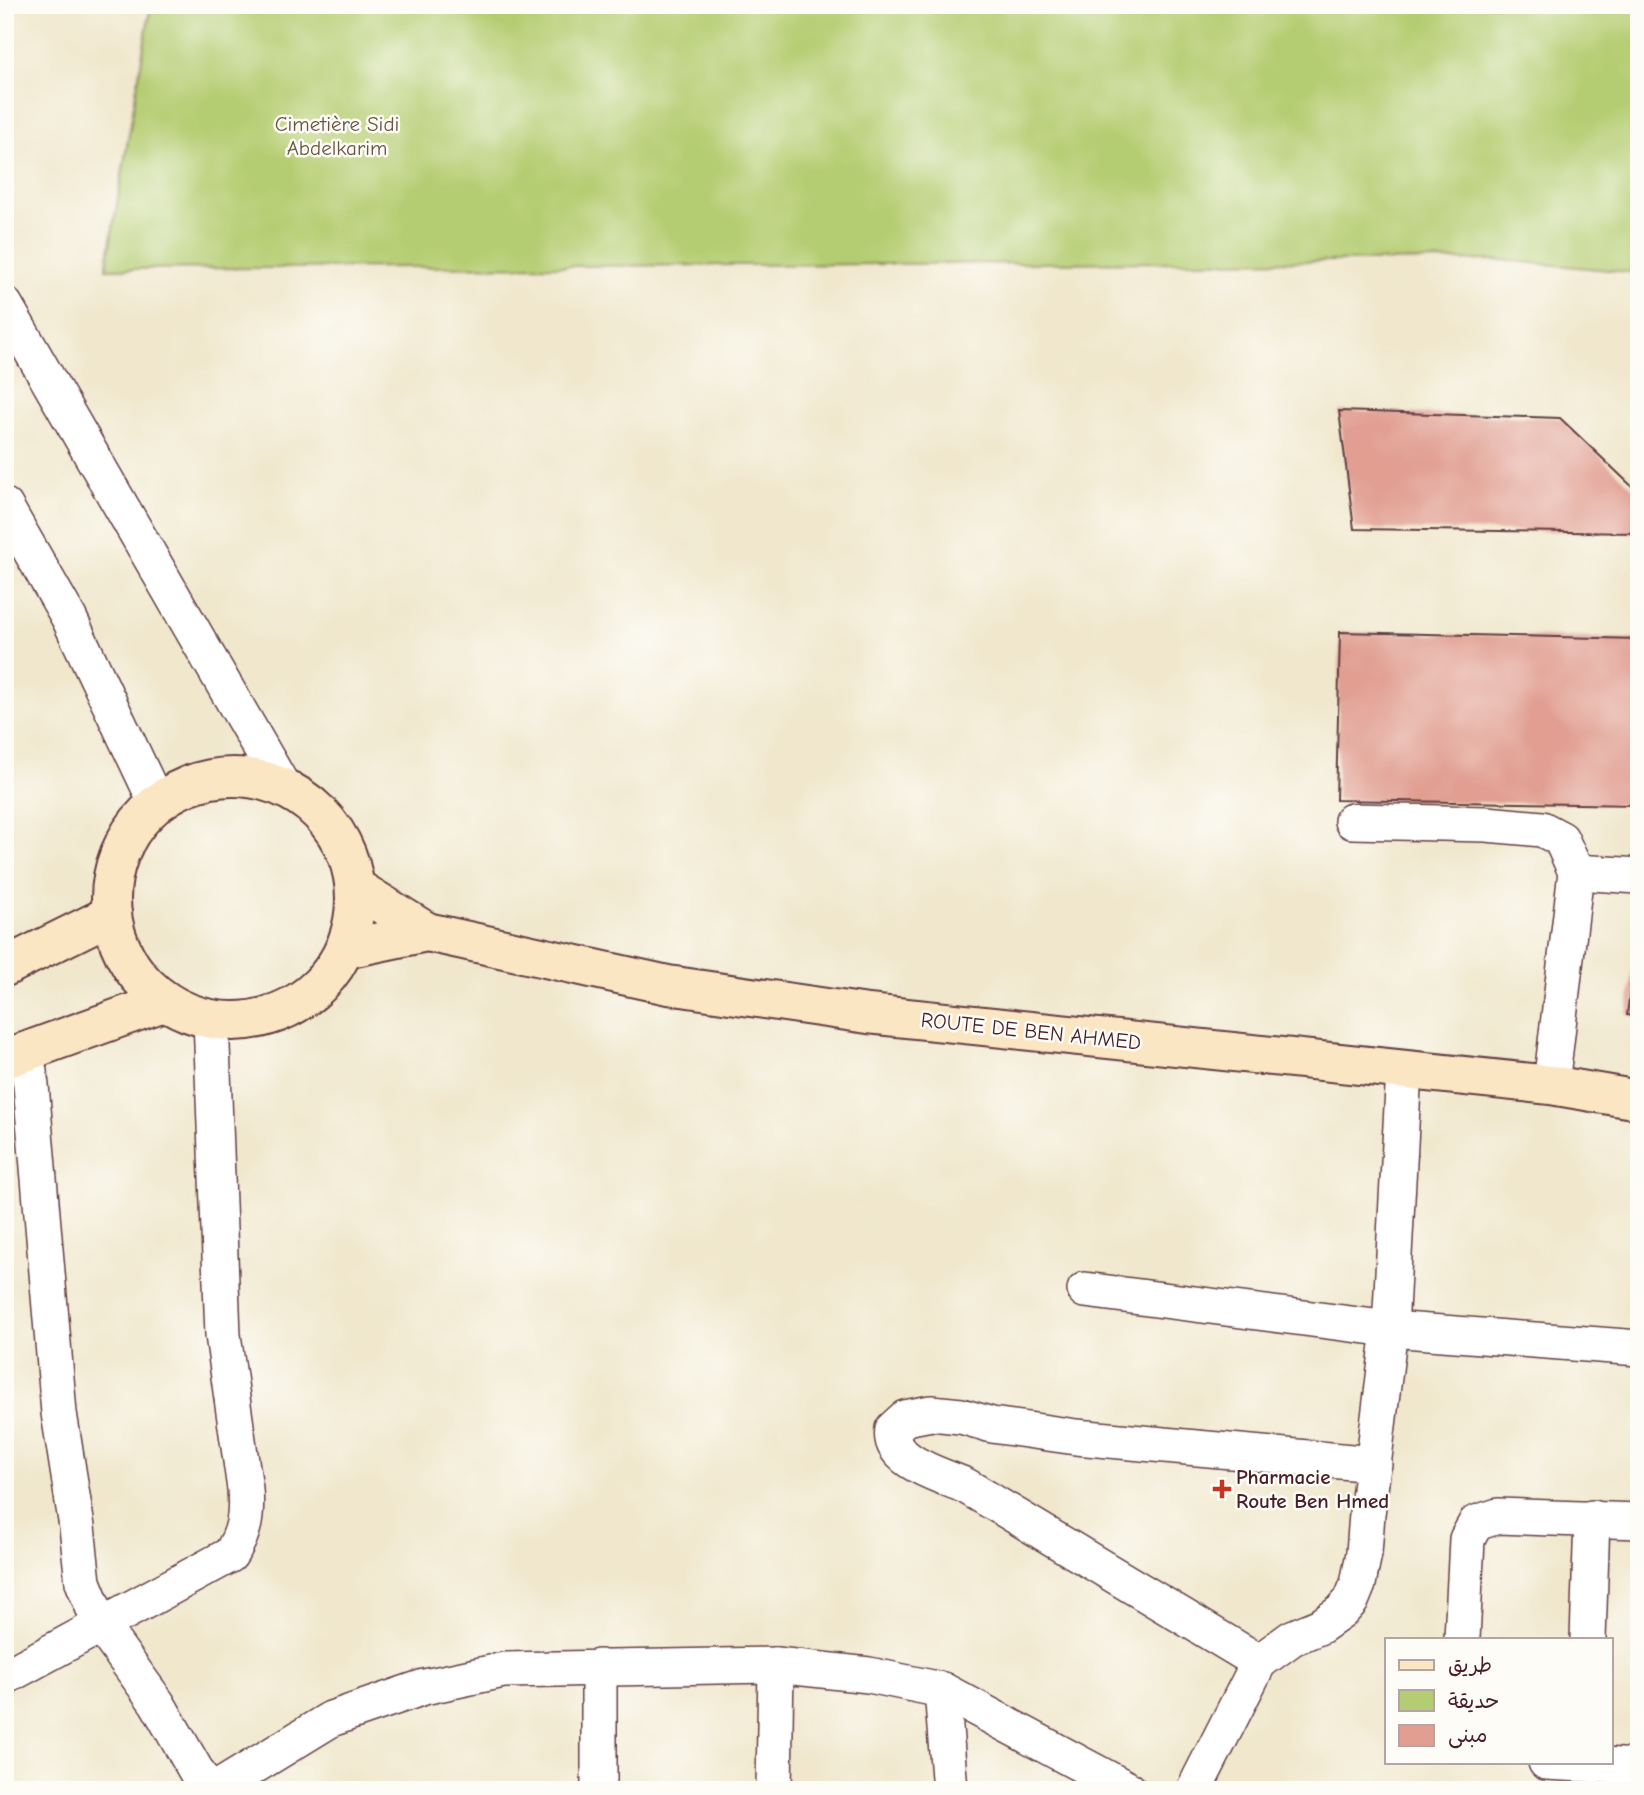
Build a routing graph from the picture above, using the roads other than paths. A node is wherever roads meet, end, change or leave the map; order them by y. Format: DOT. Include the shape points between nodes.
graph roads {
  1 [pos="5,305"];
  2 [pos="5,506"];
  3 [pos="283,787"];
  4 [pos="157,804"];
  5 [pos="1352,821"];
  6 [pos="1576,872"];
  7 [pos="1639,876"];
  8 [pos="356,888"];
  9 [pos="112,914"];
  10 [pos="427,932"];
  11 [pos="346,949"];
  12 [pos="5,967"];
  13 [pos="166,1001"];
  14 [pos="211,1019"];
  15 [pos="15,1056"];
  16 [pos="1404,1070"];
  17 [pos="1551,1086"];
  18 [pos="1639,1100"];
  19 [pos="1085,1290"];
  20 [pos="1390,1329"];
  21 [pos="1639,1348"];
  22 [pos="1374,1464"];
  23 [pos="1591,1518"];
  24 [pos="1639,1521"];
  25 [pos="100,1624"];
  26 [pos="1462,1638"];
  27 [pos="1588,1638"];
  28 [pos="1259,1662"];
  29 [pos="776,1665"];
  30 [pos="598,1667"];
  31 [pos="5,1677"];
  32 [pos="942,1690"];
  33 [pos="1554,1764"];
  34 [pos="1639,1767"];
  35 [pos="1586,1772"];
  36 [pos="208,1790"];
  37 [pos="215,1790"];
  38 [pos="599,1790"];
  39 [pos="774,1790"];
  40 [pos="950,1790"];
  41 [pos="1129,1790"];
  42 [pos="1194,1790"];
  1 -- 3 [label="street"];
  2 -- 4 [label="street" via="69,618"];
  3 -- 4 [label="street" via="240,776 195,783"];
  3 -- 8 [label="street" via="311,804 334,827 349,856"];
  4 -- 9 [label="street" via="135,827 120,853 112,883"];
  5 -- 6 [label="street" via="1542,829 1561,839"];
  6 -- 7 [label="street"];
  6 -- 17 [label="street"];
  8 -- 10 [label="street, ROUTE DE BEN AHMED"];
  8 -- 11 [label="street"];
  9 -- 12 [label="street"];
  9 -- 13 [label="street" via="129,964"];
  10 -- 11 [label="street, ROUTE DE BEN AHMED"];
  10 -- 16 [label="street, ROUTE DE BEN AHMED" via="668,985 868,1014"];
  11 -- 14 [label="street" via="323,983 290,1007 252,1020"];
  13 -- 14 [label="street"];
  13 -- 15 [label="street"];
  14 -- 25 [label="street" via="223,1335 247,1515 230,1555"];
  15 -- 25 [label="street" via="31,1085 59,1413 83,1582"];
  16 -- 17 [label="street, ROUTE DE BEN AHMED"];
  16 -- 20 [label="street"];
  17 -- 18 [label="street, ROUTE DE BEN AHMED"];
  19 -- 20 [label="street"];
  20 -- 21 [label="street"];
  20 -- 22 [label="street"];
  22 -- 28 [label="street" via="1364,1553 1351,1601 1321,1626 1292,1638"];
  22 -- 28 [label="street" via="1076,1437 931,1413 905,1418 893,1429 898,1453 966,1486"];
  23 -- 24 [label="street"];
  23 -- 26 [label="street" via="1498,1516 1476,1523 1467,1539"];
  23 -- 27 [label="street"];
  25 -- 31 [label="street"];
  25 -- 36 [label="street" via="157,1703"];
  28 -- 42 [label="street"];
  29 -- 30 [label="street"];
  29 -- 32 [label="street" via="869,1675"];
  29 -- 39 [label="street"];
  30 -- 37 [label="street" via="504,1670 424,1687 331,1719"];
  30 -- 38 [label="street"];
  32 -- 40 [label="street"];
  32 -- 41 [label="street"];
  33 -- 35 [label="street"];
  34 -- 35 [label="street"];
}
